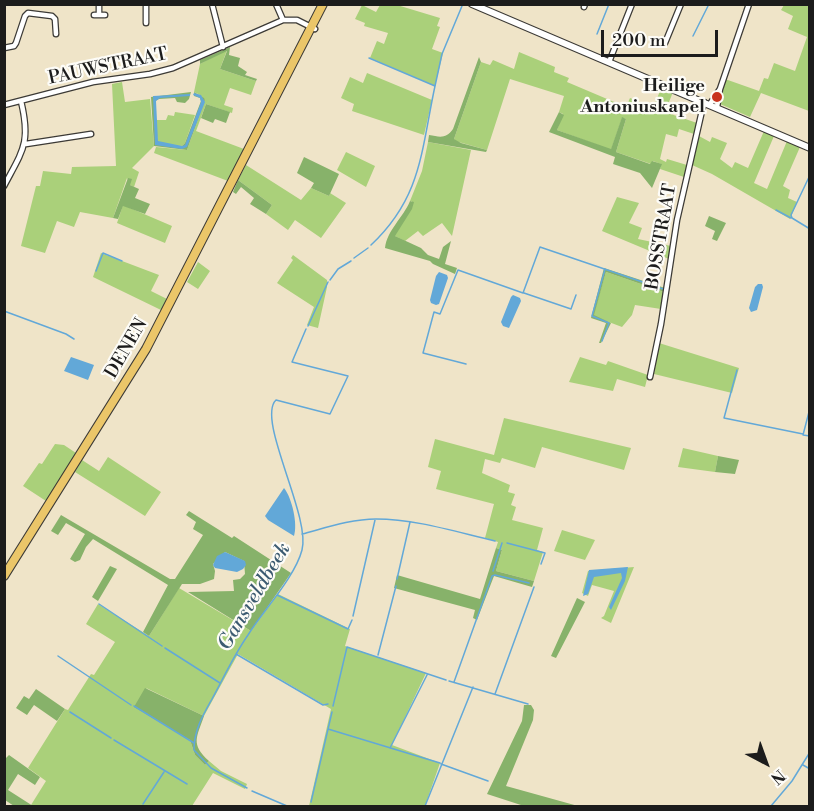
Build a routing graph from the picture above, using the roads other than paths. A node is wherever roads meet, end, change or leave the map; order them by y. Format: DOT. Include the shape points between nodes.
graph roads {
  1 [pos="99,4"];
  2 [pos="146,4"];
  3 [pos="212,4"];
  4 [pos="276,4"];
  5 [pos="325,4"];
  6 [pos="472,4"];
  7 [pos="632,4"];
  8 [pos="681,4"];
  9 [pos="749,4"];
  10 [pos="99,15"];
  11 [pos="283,20"];
  12 [pos="146,23"];
  13 [pos="313,28"];
  14 [pos="56,34"];
  15 [pos="665,43"];
  16 [pos="223,47"];
  17 [pos="4,48"];
  18 [pos="609,62"];
  19 [pos="21,101"];
  20 [pos="710,104"];
  21 [pos="4,105"];
  22 [pos="90,134"];
  23 [pos="26,144"];
  24 [pos="810,148"];
  25 [pos="4,186"];
  26 [pos="650,377"];
  27 [pos="4,576"];
  1 -- 10 [label="street"];
  2 -- 12 [label="street"];
  3 -- 16 [label="street"];
  4 -- 11 [label="street"];
  5 -- 13 [label="main road, DENEN"];
  6 -- 18 [label="street"];
  7 -- 18 [label="street"];
  8 -- 15 [label="street"];
  9 -- 20 [label="street" via="720,89"];
  11 -- 13 [label="street" via="297,20"];
  11 -- 16 [label="street, PAUWSTRAAT"];
  13 -- 27 [label="main road, DENEN" via="142,357"];
  14 -- 17 [label="street" via="52,16 28,13 14,46"];
  16 -- 19 [label="street, PAUWSTRAAT" via="161,71 93,82"];
  18 -- 20 [label="street"];
  19 -- 21 [label="street, PAUWSTRAAT"];
  19 -- 23 [label="street"];
  20 -- 24 [label="street"];
  20 -- 26 [label="street, BOSSTRAAT" via="677,220"];
  22 -- 23 [label="street"];
  23 -- 25 [label="street"];
}
